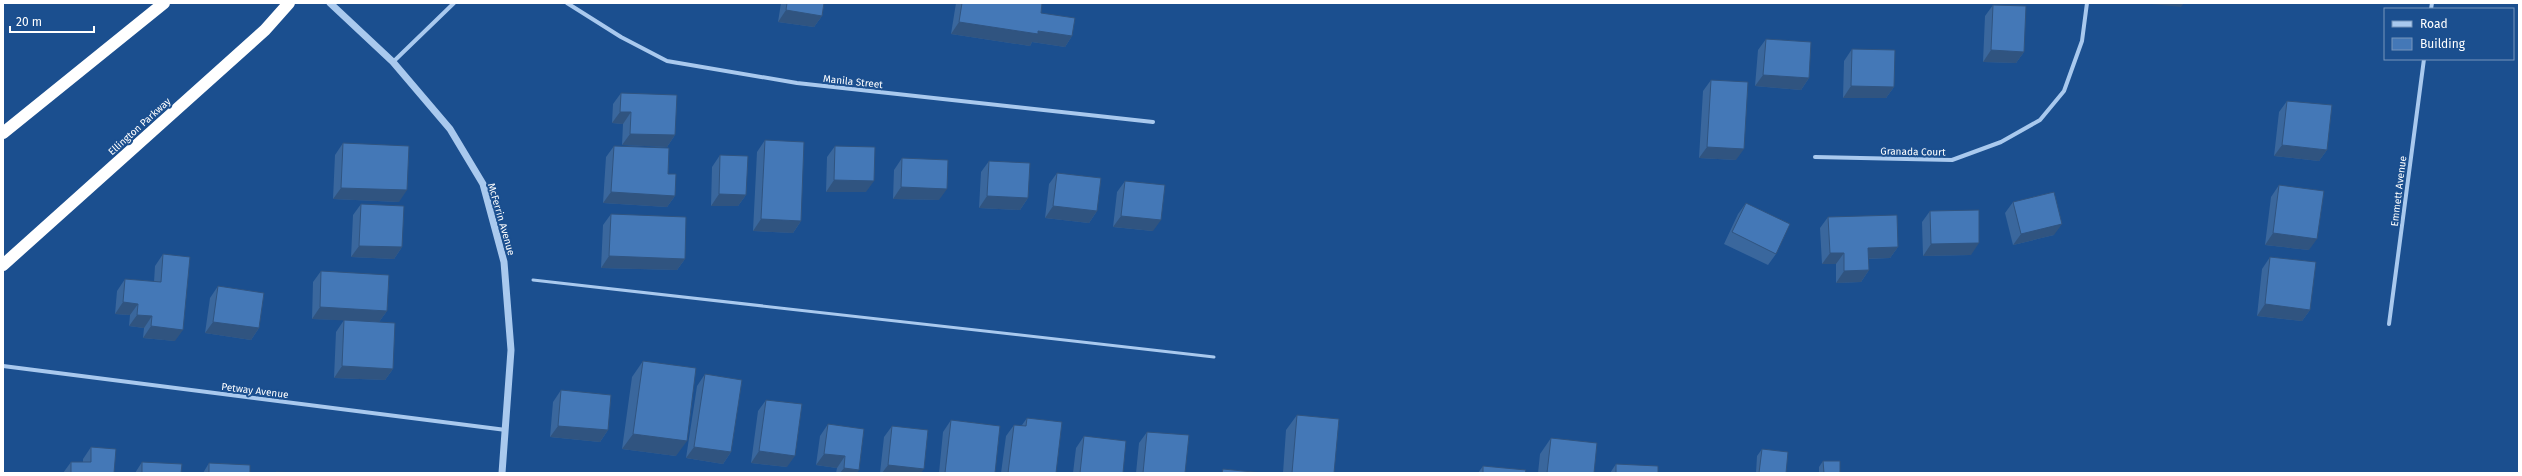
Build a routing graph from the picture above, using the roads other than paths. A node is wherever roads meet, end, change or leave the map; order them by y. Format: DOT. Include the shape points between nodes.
graph roads {
  1 [pos="164,3"];
  2 [pos="289,3"];
  3 [pos="330,3"];
  4 [pos="454,3"];
  5 [pos="568,3"];
  6 [pos="2087,3"];
  7 [pos="2424,60"];
  8 [pos="393,62"];
  9 [pos="1153,122"];
  10 [pos="3,132"];
  11 [pos="1815,157"];
  12 [pos="3,265"];
  13 [pos="533,280"];
  14 [pos="2389,324"];
  15 [pos="1214,357"];
  16 [pos="3,366"];
  17 [pos="506,430"];
  18 [pos="502,473"];
  1 -- 10 [label="highway"];
  2 -- 12 [label="highway, Ellington Parkway" via="265,30"];
  3 -- 8 [label="street, McFerrin Avenue"];
  4 -- 8 [label="street"];
  5 -- 9 [label="street, Manila Street" via="621,37 667,61 797,83"];
  6 -- 11 [label="street, Granada Court" via="2082,41 2064,91 2040,120 2007,139 1952,160"];
  7 -- 14 [label="street, Emmett Avenue"];
  8 -- 17 [label="street, McFerrin Avenue" via="450,129 483,184 504,262 511,350"];
  13 -- 15 [label="lane"];
  16 -- 17 [label="street, Petway Avenue"];
  17 -- 18 [label="street, McFerrin Avenue"];
}
